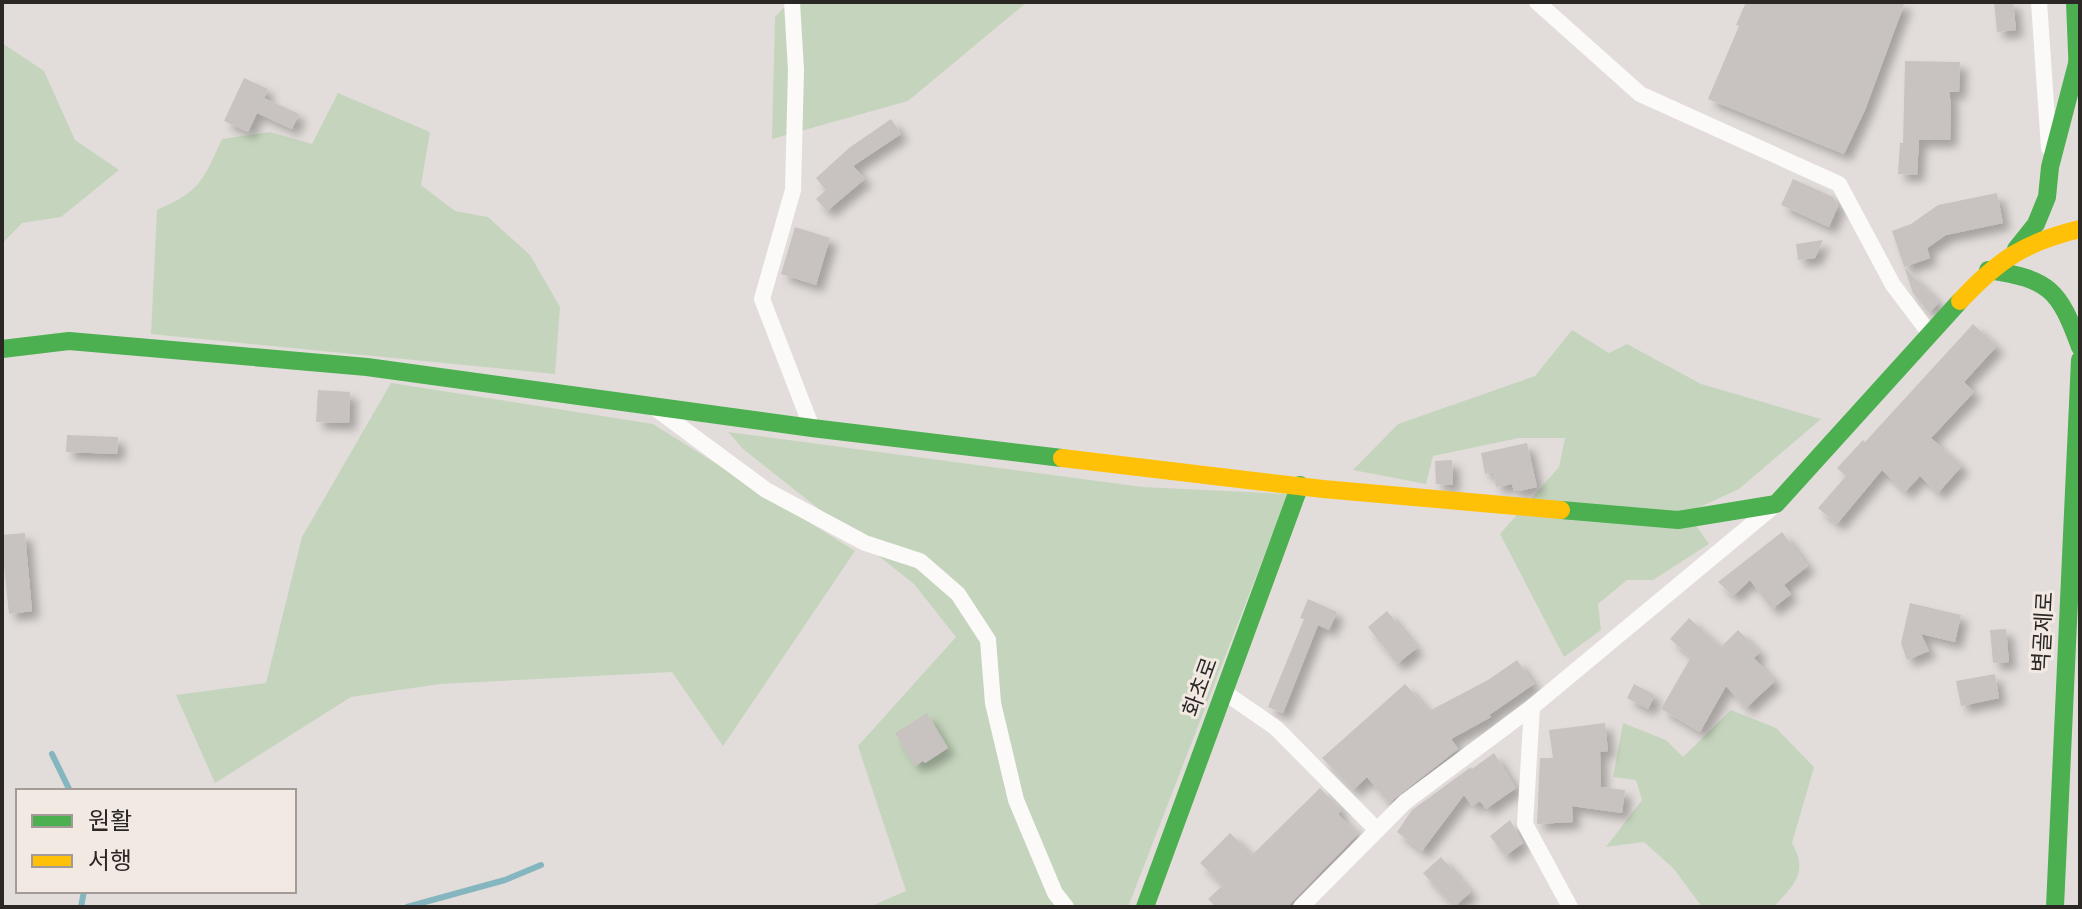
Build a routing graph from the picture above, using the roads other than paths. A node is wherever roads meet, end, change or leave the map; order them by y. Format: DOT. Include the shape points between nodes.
graph roads {
  1 [pos="792,2"];
  2 [pos="1537,2"];
  3 [pos="2039,2"];
  4 [pos="2075,2"];
  5 [pos="2078,25"];
  6 [pos="2078,60"];
  7 [pos="2080,109"];
  8 [pos="2050,167"];
  9 [pos="2080,229"];
  10 [pos="2013,252"];
  11 [pos="1988,270"];
  12 [pos="1930,334"];
  13 [pos="2080,347"];
  14 [pos="2,349"];
  15 [pos="2080,360"];
  16 [pos="650,405"];
  17 [pos="812,428"];
  18 [pos="1300,485"];
  19 [pos="1776,504"];
  20 [pos="1224,692"];
  21 [pos="1532,707"];
  22 [pos="1376,829"];
  23 [pos="1066,907"];
  24 [pos="1145,907"];
  25 [pos="1301,907"];
  26 [pos="1570,907"];
  27 [pos="2055,907"];
  1 -- 17 [label="street" via="793,190 762,299"];
  2 -- 12 [label="street" via="1640,94 1839,184 1893,285"];
  3 -- 8 [label="street"];
  4 -- 5 [label="street"];
  5 -- 6 [label="street"];
  6 -- 7 [label="street"];
  6 -- 8 [label="street"];
  8 -- 10 [label="street" via="2047,197 2036,224"];
  9 -- 10 [label="street" via="2053,234"];
  10 -- 11 [label="street"];
  11 -- 12 [label="street"];
  11 -- 13 [label="street" via="2019,274 2055,291"];
  12 -- 19 [label="street"];
  14 -- 16 [label="street" via="69,341 367,367"];
  15 -- 27 [label="street, 벽골제로"];
  16 -- 17 [label="street"];
  16 -- 23 [label="street" via="766,490 865,543 920,561 958,594 988,640 993,703 1016,800 1055,893"];
  17 -- 18 [label="street"];
  18 -- 19 [label="street" via="1678,520"];
  18 -- 20 [label="street, 화초로"];
  19 -- 21 [label="street"];
  20 -- 22 [label="street" via="1276,728"];
  20 -- 24 [label="street, 화초로"];
  21 -- 22 [label="street"];
  21 -- 26 [label="street" via="1525,824"];
  22 -- 25 [label="street"];
}
